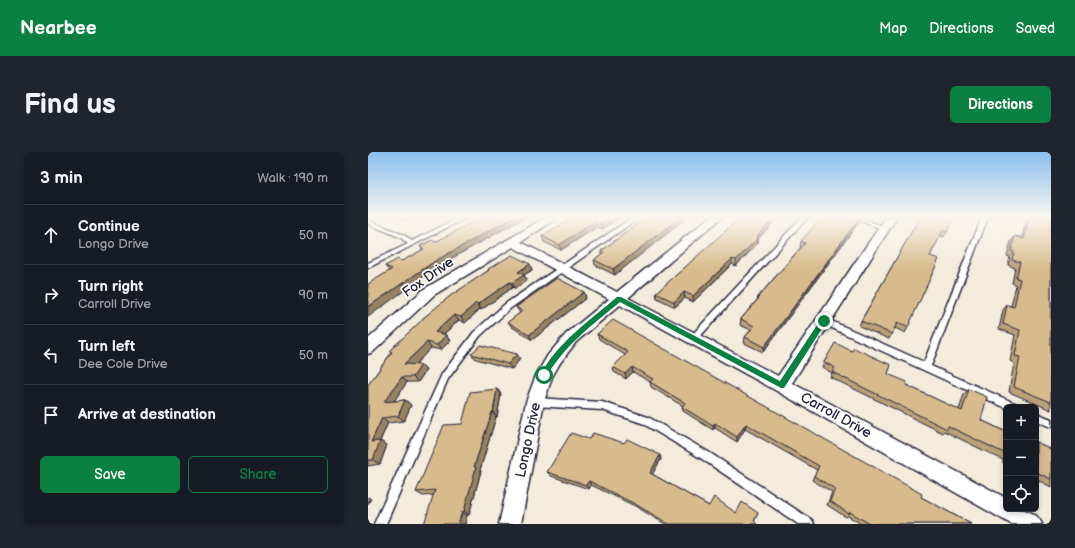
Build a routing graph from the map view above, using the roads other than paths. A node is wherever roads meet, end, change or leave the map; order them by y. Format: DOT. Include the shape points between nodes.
graph roads {
  1 [pos="398,234"];
  2 [pos="431,234"];
  3 [pos="525,234"];
  4 [pos="612,234"];
  5 [pos="696,234"];
  6 [pos="789,234"];
  7 [pos="881,234"];
  8 [pos="977,234"];
  9 [pos="512,242"];
  10 [pos="412,244"];
  11 [pos="368,266"];
  12 [pos="563,268"];
  13 [pos="619,299"];
  14 [pos="824,321"];
  15 [pos="693,339"];
  16 [pos="368,348"];
  17 [pos="926,367"];
  18 [pos="781,385"];
  19 [pos="535,402"];
  20 [pos="1007,404"];
  21 [pos="1039,418"];
  22 [pos="1051,423"];
  23 [pos="380,524"];
  24 [pos="510,524"];
  25 [pos="808,524"];
  26 [pos="1031,524"];
  1 -- 10 [label="lane"];
  2 -- 10 [label="lane"];
  3 -- 9 [label="street, Fox Drive"];
  4 -- 12 [label="lane"];
  5 -- 13 [label="street, Longo Drive"];
  6 -- 15 [label="lane"];
  7 -- 14 [label="street"];
  8 -- 17 [label="lane"];
  9 -- 12 [label="street, Carroll Drive"];
  9 -- 16 [label="street, Fox Drive" via="429,292"];
  10 -- 11 [label="lane"];
  12 -- 13 [label="street, Carroll Drive"];
  12 -- 23 [label="lane" via="508,306 477,334 445,377"];
  13 -- 15 [label="street, Carroll Drive"];
  13 -- 19 [label="street, Longo Drive" via="571,338 544,375"];
  14 -- 17 [label="lane"];
  14 -- 18 [label="street"];
  15 -- 18 [label="street, Carroll Drive"];
  17 -- 20 [label="lane"];
  18 -- 26 [label="street, Carroll Drive"];
  19 -- 24 [label="street, Longo Drive"];
  19 -- 25 [label="lane" via="602,406 645,420 706,456"];
  21 -- 22 [label="lane"];
}
